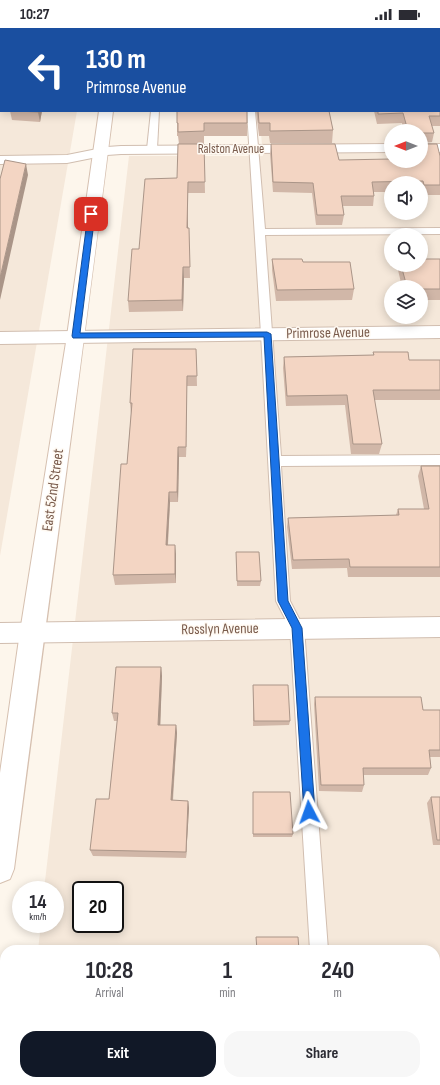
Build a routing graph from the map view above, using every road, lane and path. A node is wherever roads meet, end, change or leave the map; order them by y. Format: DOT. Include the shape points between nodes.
graph roads {
  1 [pos="106,112"];
  2 [pos="155,112"];
  3 [pos="251,112"];
  4 [pos="384,148"];
  5 [pos="428,148"];
  6 [pos="440,148"];
  7 [pos="253,149"];
  8 [pos="152,150"];
  9 [pos="99,153"];
  10 [pos="0,160"];
  11 [pos="440,231"];
  12 [pos="259,232"];
  13 [pos="440,332"];
  14 [pos="267,334"];
  15 [pos="76,336"];
  16 [pos="0,338"];
  17 [pos="440,460"];
  18 [pos="275,461"];
  19 [pos="440,627"];
  20 [pos="297,628"];
  21 [pos="32,632"];
  22 [pos="0,633"];
  23 [pos="0,869"];
  24 [pos="319,945"];
  1 -- 9 [label="street, East 52nd Street"];
  2 -- 8 [label="lane"];
  3 -- 7 [label="lane"];
  4 -- 7 [label="street, Ralston Avenue"];
  5 -- 6 [label="street"];
  7 -- 8 [label="street, Ralston Avenue"];
  7 -- 12 [label="lane"];
  8 -- 9 [label="street, Ralston Avenue"];
  9 -- 10 [label="street, Ralston Avenue" via="67,159"];
  9 -- 15 [label="street, East 52nd Street"];
  11 -- 12 [label="lane"];
  12 -- 14 [label="lane"];
  13 -- 14 [label="street, Primrose Avenue"];
  14 -- 15 [label="street, Primrose Avenue"];
  14 -- 18 [label="lane"];
  15 -- 16 [label="street, Primrose Avenue"];
  15 -- 21 [label="street, East 52nd Street"];
  17 -- 18 [label="lane"];
  18 -- 20 [label="lane" via="283,601"];
  19 -- 20 [label="street, Rosslyn Avenue"];
  20 -- 21 [label="street, Rosslyn Avenue"];
  20 -- 24 [label="lane"];
  21 -- 22 [label="street, Rosslyn Avenue"];
  21 -- 23 [label="street, East 52nd Street"];
}
